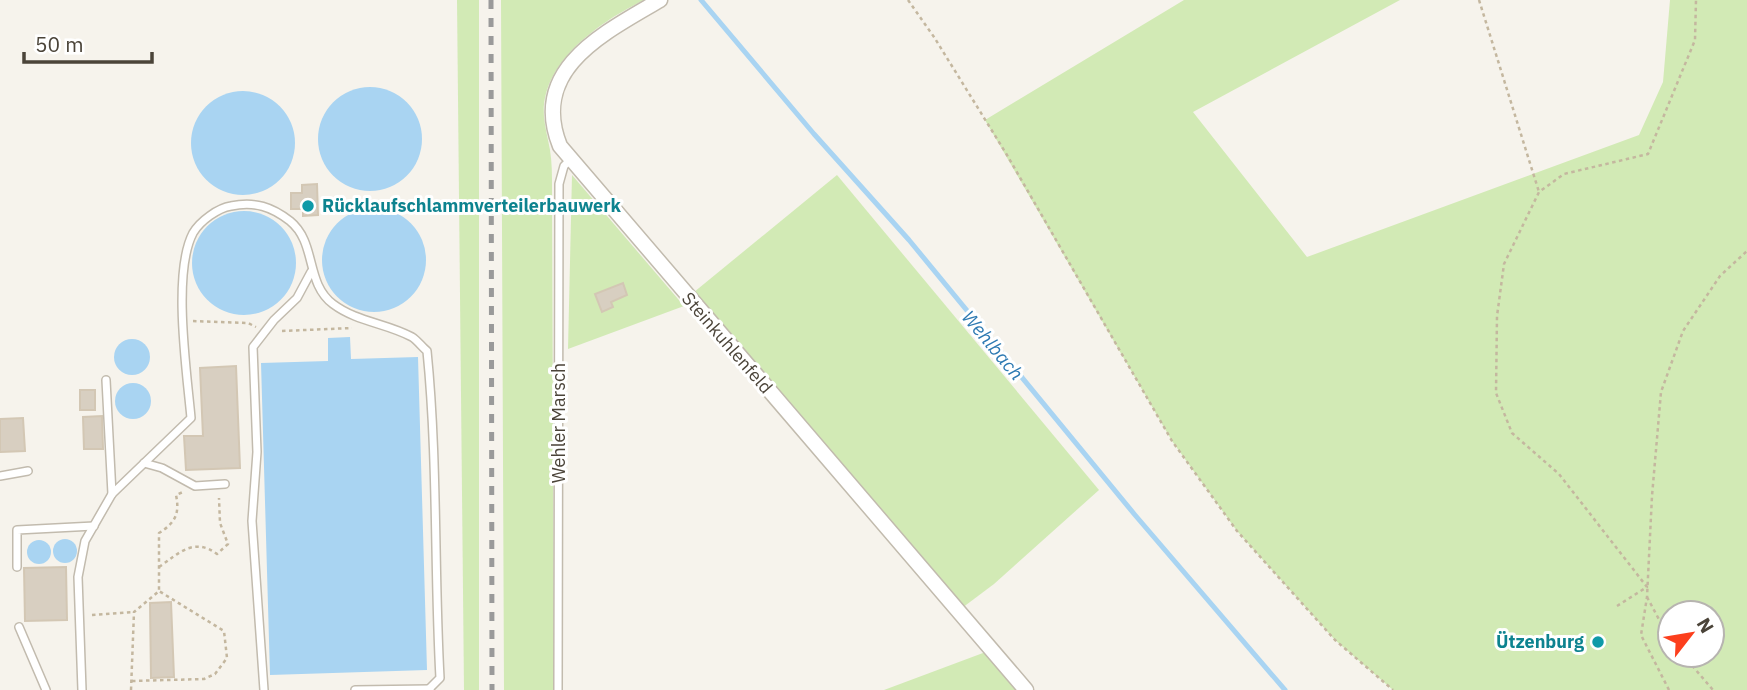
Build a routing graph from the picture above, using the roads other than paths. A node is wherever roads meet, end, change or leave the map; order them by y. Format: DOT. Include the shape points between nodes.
graph roads {
  1 [pos="660,0"];
  2 [pos="570,160"];
  3 [pos="312,272"];
  4 [pos="106,380"];
  5 [pos="144,463"];
  6 [pos="28,471"];
  7 [pos="0,476"];
  8 [pos="222,484"];
  9 [pos="112,494"];
  10 [pos="94,526"];
  11 [pos="17,567"];
  12 [pos="19,627"];
  13 [pos="1021,688"];
  14 [pos="430,689"];
  15 [pos="46,690"];
  16 [pos="82,690"];
  17 [pos="264,690"];
  18 [pos="355,690"];
  19 [pos="558,690"];
  1 -- 2 [label="street, Steinkuhlenfeld" via="608,31 560,79 551,113 560,146"];
  2 -- 13 [label="street, Steinkuhlenfeld"];
  2 -- 19 [label="lane, Wehler Marsch" via="559,184"];
  3 -- 5 [label="lane" via="306,242 293,223 271,208 250,203 228,206 208,217 194,233 185,261 182,315 191,418"];
  3 -- 14 [label="lane" via="331,303 413,337 427,351 440,678"];
  3 -- 17 [label="lane" via="298,298 253,347 257,452 252,521"];
  4 -- 9 [label="lane"];
  5 -- 8 [label="lane" via="195,485"];
  5 -- 9 [label="lane"];
  6 -- 7 [label="lane"];
  9 -- 10 [label="lane"];
  10 -- 11 [label="lane" via="17,530"];
  10 -- 16 [label="lane" via="85,541 78,577"];
  12 -- 15 [label="lane"];
  14 -- 18 [label="lane"];
}
